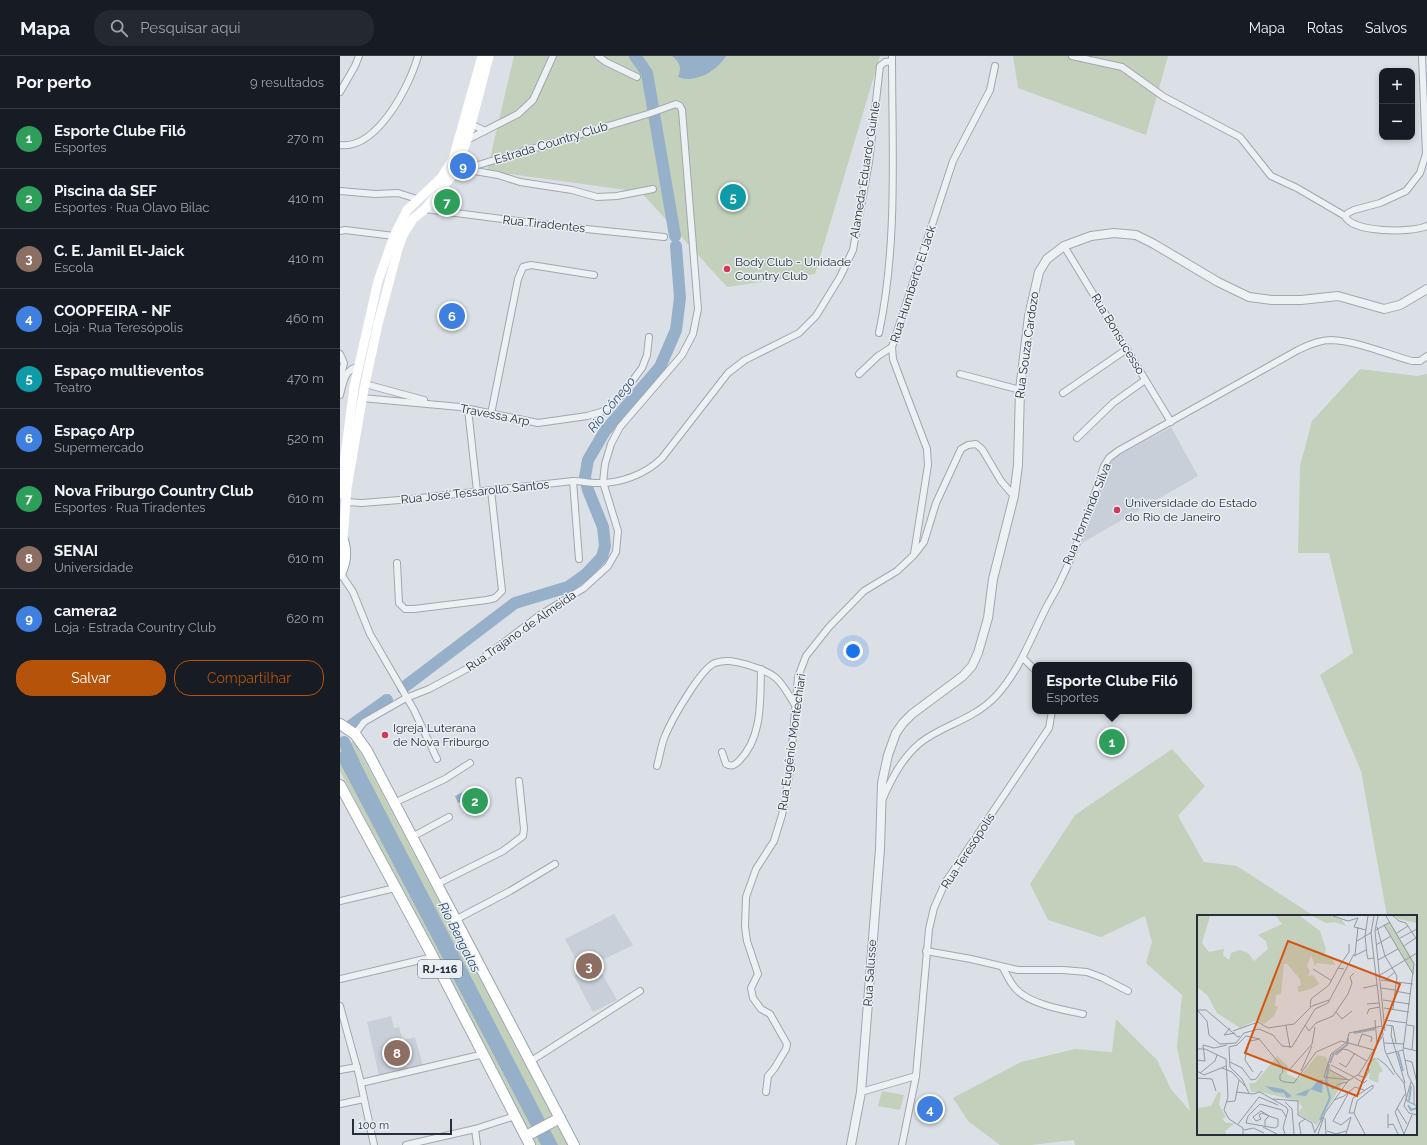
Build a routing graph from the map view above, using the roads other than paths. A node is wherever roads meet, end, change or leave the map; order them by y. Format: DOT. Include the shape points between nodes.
graph roads {
  1 [pos="358,56"];
  2 [pos="418,56"];
  3 [pos="482,56"];
  4 [pos="489,56"];
  5 [pos="553,56"];
  6 [pos="598,56"];
  7 [pos="1072,56"];
  8 [pos="1422,56"];
  9 [pos="892,58"];
  10 [pos="995,66"];
  11 [pos="638,77"];
  12 [pos="340,92"];
  13 [pos="471,124"];
  14 [pos="485,131"];
  15 [pos="467,140"];
  16 [pos="340,145"];
  17 [pos="467,169"];
  18 [pos="455,172"];
  19 [pos="653,188"];
  20 [pos="340,191"];
  21 [pos="417,199"];
  22 [pos="424,209"];
  23 [pos="1345,216"];
  24 [pos="1427,226"];
  25 [pos="342,230"];
  26 [pos="394,236"];
  27 [pos="664,236"];
  28 [pos="1064,246"];
  29 [pos="594,275"];
  30 [pos="1427,289"];
  31 [pos="879,333"];
  32 [pos="649,336"];
  33 [pos="892,347"];
  34 [pos="1127,349"];
  35 [pos="340,354"];
  36 [pos="1427,356"];
  37 [pos="358,366"];
  38 [pos="859,374"];
  39 [pos="960,374"];
  40 [pos="340,378"];
  41 [pos="1145,380"];
  42 [pos="365,384"];
  43 [pos="1020,390"];
  44 [pos="1063,393"];
  45 [pos="340,396"];
  46 [pos="362,398"];
  47 [pos="439,404"];
  48 [pos="468,409"];
  49 [pos="490,414"];
  50 [pos="1171,422"];
  51 [pos="1077,438"];
  52 [pos="573,481"];
  53 [pos="603,482"];
  54 [pos="492,490"];
  55 [pos="477,491"];
  56 [pos="340,494"];
  57 [pos="1014,496"];
  58 [pos="346,502"];
  59 [pos="342,536"];
  60 [pos="914,555"];
  61 [pos="579,559"];
  62 [pos="397,563"];
  63 [pos="340,574"];
  64 [pos="1023,658"];
  65 [pos="1032,667"];
  66 [pos="761,669"];
  67 [pos="406,698"];
  68 [pos="795,705"];
  69 [pos="1051,714"];
  70 [pos="340,724"];
  71 [pos="355,734"];
  72 [pos="722,752"];
  73 [pos="437,759"];
  74 [pos="470,763"];
  75 [pos="657,766"];
  76 [pos="519,781"];
  77 [pos="340,785"];
  78 [pos="343,796"];
  79 [pos="882,801"];
  80 [pos="394,803"];
  81 [pos="449,817"];
  82 [pos="412,837"];
  83 [pos="556,864"];
  84 [pos="437,884"];
  85 [pos="395,888"];
  86 [pos="340,901"];
  87 [pos="455,920"];
  88 [pos="926,952"];
  89 [pos="433,957"];
  90 [pos="1003,968"];
  91 [pos="340,979"];
  92 [pos="640,991"];
  93 [pos="1128,991"];
  94 [pos="340,1006"];
  95 [pos="1083,1014"];
  96 [pos="484,1054"];
  97 [pos="531,1061"];
  98 [pos="357,1066"];
  99 [pos="340,1070"];
  100 [pos="916,1076"];
  101 [pos="361,1083"];
  102 [pos="766,1092"];
  103 [pos="861,1092"];
  104 [pos="364,1099"];
  105 [pos="340,1104"];
  106 [pos="516,1116"];
  107 [pos="557,1120"];
  108 [pos="475,1129"];
  109 [pos="528,1134"];
  110 [pos="374,1145"];
  111 [pos="406,1145"];
  112 [pos="477,1145"];
  113 [pos="530,1145"];
  114 [pos="574,1145"];
  115 [pos="851,1145"];
  116 [pos="902,1145"];
  1 -- 12 [label="street"];
  2 -- 16 [label="street" via="403,93 380,126 358,143"];
  3 -- 21 [label="main road" via="453,159 441,178"];
  4 -- 13 [label="main road"];
  5 -- 14 [label="street" via="533,100 518,114"];
  6 -- 11 [label="street"];
  7 -- 23 [label="street" via="1122,67 1164,97 1240,138 1271,176"];
  8 -- 23 [label="street" via="1426,154 1420,173 1406,191 1380,203 1354,210"];
  9 -- 31 [label="street" via="891,236"];
  9 -- 53 [label="street, Alameda Eduardo Guinle" via="880,66 869,162 853,250 816,316 799,333 745,360 728,373 653,467 627,479"];
  10 -- 33 [label="street, Rua Humberto El Jack" via="990,90 954,161"];
  13 -- 14 [label="street"];
  13 -- 15 [label="main road"];
  14 -- 15 [label="street"];
  15 -- 18 [label="main road"];
  17 -- 18 [label="street, Estrada Country Club"];
  17 -- 19 [label="street" via="597,197 617,196"];
  17 -- 53 [label="street, Estrada Country Club" via="676,104 682,110 698,309 693,334 682,355 620,427 611,444"];
  18 -- 22 [label="main road"];
  20 -- 21 [label="street" via="398,193"];
  21 -- 26 [label="main road" via="407,210"];
  22 -- 27 [label="street, Rua Tiradentes" via="557,226"];
  22 -- 42 [label="main road" via="410,224 398,249"];
  23 -- 24 [label="street" via="1352,225 1364,227 1401,231"];
  25 -- 26 [label="street"];
  26 -- 37 [label="main road" via="378,282"];
  28 -- 30 [label="street, Rua Souza Cardozo" via="1090,236 1114,233 1136,235 1249,297 1272,300 1338,296 1384,309 1400,305"];
  28 -- 34 [label="street, Rua Bonsucesso"];
  28 -- 43 [label="street, Rua Souza Cardozo" via="1048,259 1039,272 1035,285"];
  29 -- 49 [label="street" via="531,265 523,267 518,279"];
  32 -- 49 [label="street, Travessa Arp" via="647,355 642,368 612,406 601,412 562,421 538,423"];
  33 -- 38 [label="street"];
  33 -- 60 [label="street, Rua Humberto El Jack" via="896,370 927,449 928,464"];
  34 -- 41 [label="street, Rua Bonsucesso"];
  34 -- 44 [label="street"];
  35 -- 40 [label="street" via="344,363"];
  36 -- 50 [label="street, Rua Hormindo Silva" via="1420,361 1412,361 1354,344 1330,340 1316,342"];
  37 -- 45 [label="street" via="348,372"];
  37 -- 56 [label="main road"];
  39 -- 43 [label="street"];
  41 -- 50 [label="street, Rua Bonsucesso"];
  41 -- 51 [label="street" via="1113,403"];
  42 -- 46 [label="main road"];
  42 -- 47 [label="street, Travessa Arp"];
  43 -- 57 [label="street, Rua Souza Cardozo" via="1018,465"];
  46 -- 47 [label="street, Travessa Arp"];
  46 -- 58 [label="main road"];
  47 -- 48 [label="street, Travessa Arp"];
  48 -- 49 [label="street, Travessa Arp"];
  48 -- 55 [label="street"];
  50 -- 64 [label="street, Rua Hormindo Silva" via="1109,458 1060,582"];
  52 -- 53 [label="street, Rua José Tessarollo Santos"];
  52 -- 54 [label="street, Rua José Tessarollo Santos"];
  52 -- 61 [label="street"];
  53 -- 67 [label="street, Rua Trajano de Almeida" via="618,531 616,552 608,566 584,588 540,615 474,665"];
  54 -- 55 [label="street, Rua José Tessarollo Santos"];
  54 -- 62 [label="street" via="502,591 495,598 405,609 399,603"];
  55 -- 58 [label="street, Rua José Tessarollo Santos" via="362,504"];
  57 -- 60 [label="street, Rua Eugênio Montechiari" via="1001,482 982,449 976,444 968,444 961,449 936,503 924,542"];
  57 -- 79 [label="street, Rua Souza Cardozo" via="978,653 972,666 963,676 912,714 896,733 882,783"];
  58 -- 59 [label="main road"];
  59 -- 63 [label="main road" via="346,556"];
  60 -- 68 [label="street, Rua Eugênio Montechiari" via="897,571 864,591 829,627 806,656 798,677"];
  63 -- 67 [label="street" via="353,592 379,651"];
  64 -- 65 [label="street"];
  64 -- 79 [label="street, Rua Hormindo Silva" via="997,695 981,710 919,744 896,770"];
  66 -- 68 [label="street" via="781,681"];
  66 -- 72 [label="street" via="760,710 756,734 736,765 726,764"];
  66 -- 75 [label="street" via="735,662 713,664 700,677 678,711 665,736"];
  67 -- 71 [label="street, Rua Trajano de Almeida" via="364,722"];
  67 -- 73 [label="street"];
  68 -- 102 [label="street, Rua Eugênio Montechiari" via="790,770 782,815 774,841 756,869 746,897 747,942 758,974 751,988 753,998 761,1009 770,1014 787,1044 768,1076"];
  69 -- 88 [label="street, Rua Teresópolis" via="1049,728 945,883 934,908"];
  70 -- 71 [label="main road, RJ-116"];
  71 -- 80 [label="main road, RJ-116" via="367,751"];
  74 -- 80 [label="street" via="445,779"];
  76 -- 84 [label="street" via="523,836 503,851"];
  77 -- 78 [label="main road, RJ-116"];
  78 -- 85 [label="main road, RJ-116"];
  79 -- 103 [label="street, Rua Salusse"];
  80 -- 82 [label="main road, RJ-116"];
  81 -- 82 [label="street"];
  82 -- 84 [label="main road, RJ-116"];
  83 -- 87 [label="street"];
  84 -- 87 [label="main road, RJ-116"];
  85 -- 86 [label="street"];
  85 -- 89 [label="main road, RJ-116"];
  87 -- 97 [label="main road, RJ-116"];
  88 -- 90 [label="street" via="971,959"];
  88 -- 100 [label="street, Rua Teresópolis"];
  89 -- 91 [label="street"];
  89 -- 96 [label="main road, RJ-116"];
  90 -- 93 [label="street" via="1087,972"];
  90 -- 95 [label="street" via="1011,983 1024,996"];
  92 -- 97 [label="street"];
  94 -- 98 [label="street"];
  96 -- 101 [label="street"];
  96 -- 106 [label="main road, RJ-116"];
  97 -- 107 [label="main road, RJ-116"];
  98 -- 99 [label="street"];
  98 -- 101 [label="street"];
  100 -- 103 [label="street"];
  100 -- 116 [label="street, Rua Teresópolis"];
  101 -- 104 [label="street"];
  103 -- 115 [label="street, Rua Salusse"];
  104 -- 105 [label="street"];
  104 -- 110 [label="street"];
  106 -- 108 [label="street"];
  106 -- 109 [label="main road, RJ-116"];
  107 -- 109 [label="main road"];
  107 -- 114 [label="main road, RJ-116"];
  108 -- 111 [label="street"];
  108 -- 112 [label="street"];
  109 -- 113 [label="main road, RJ-116"];
}
